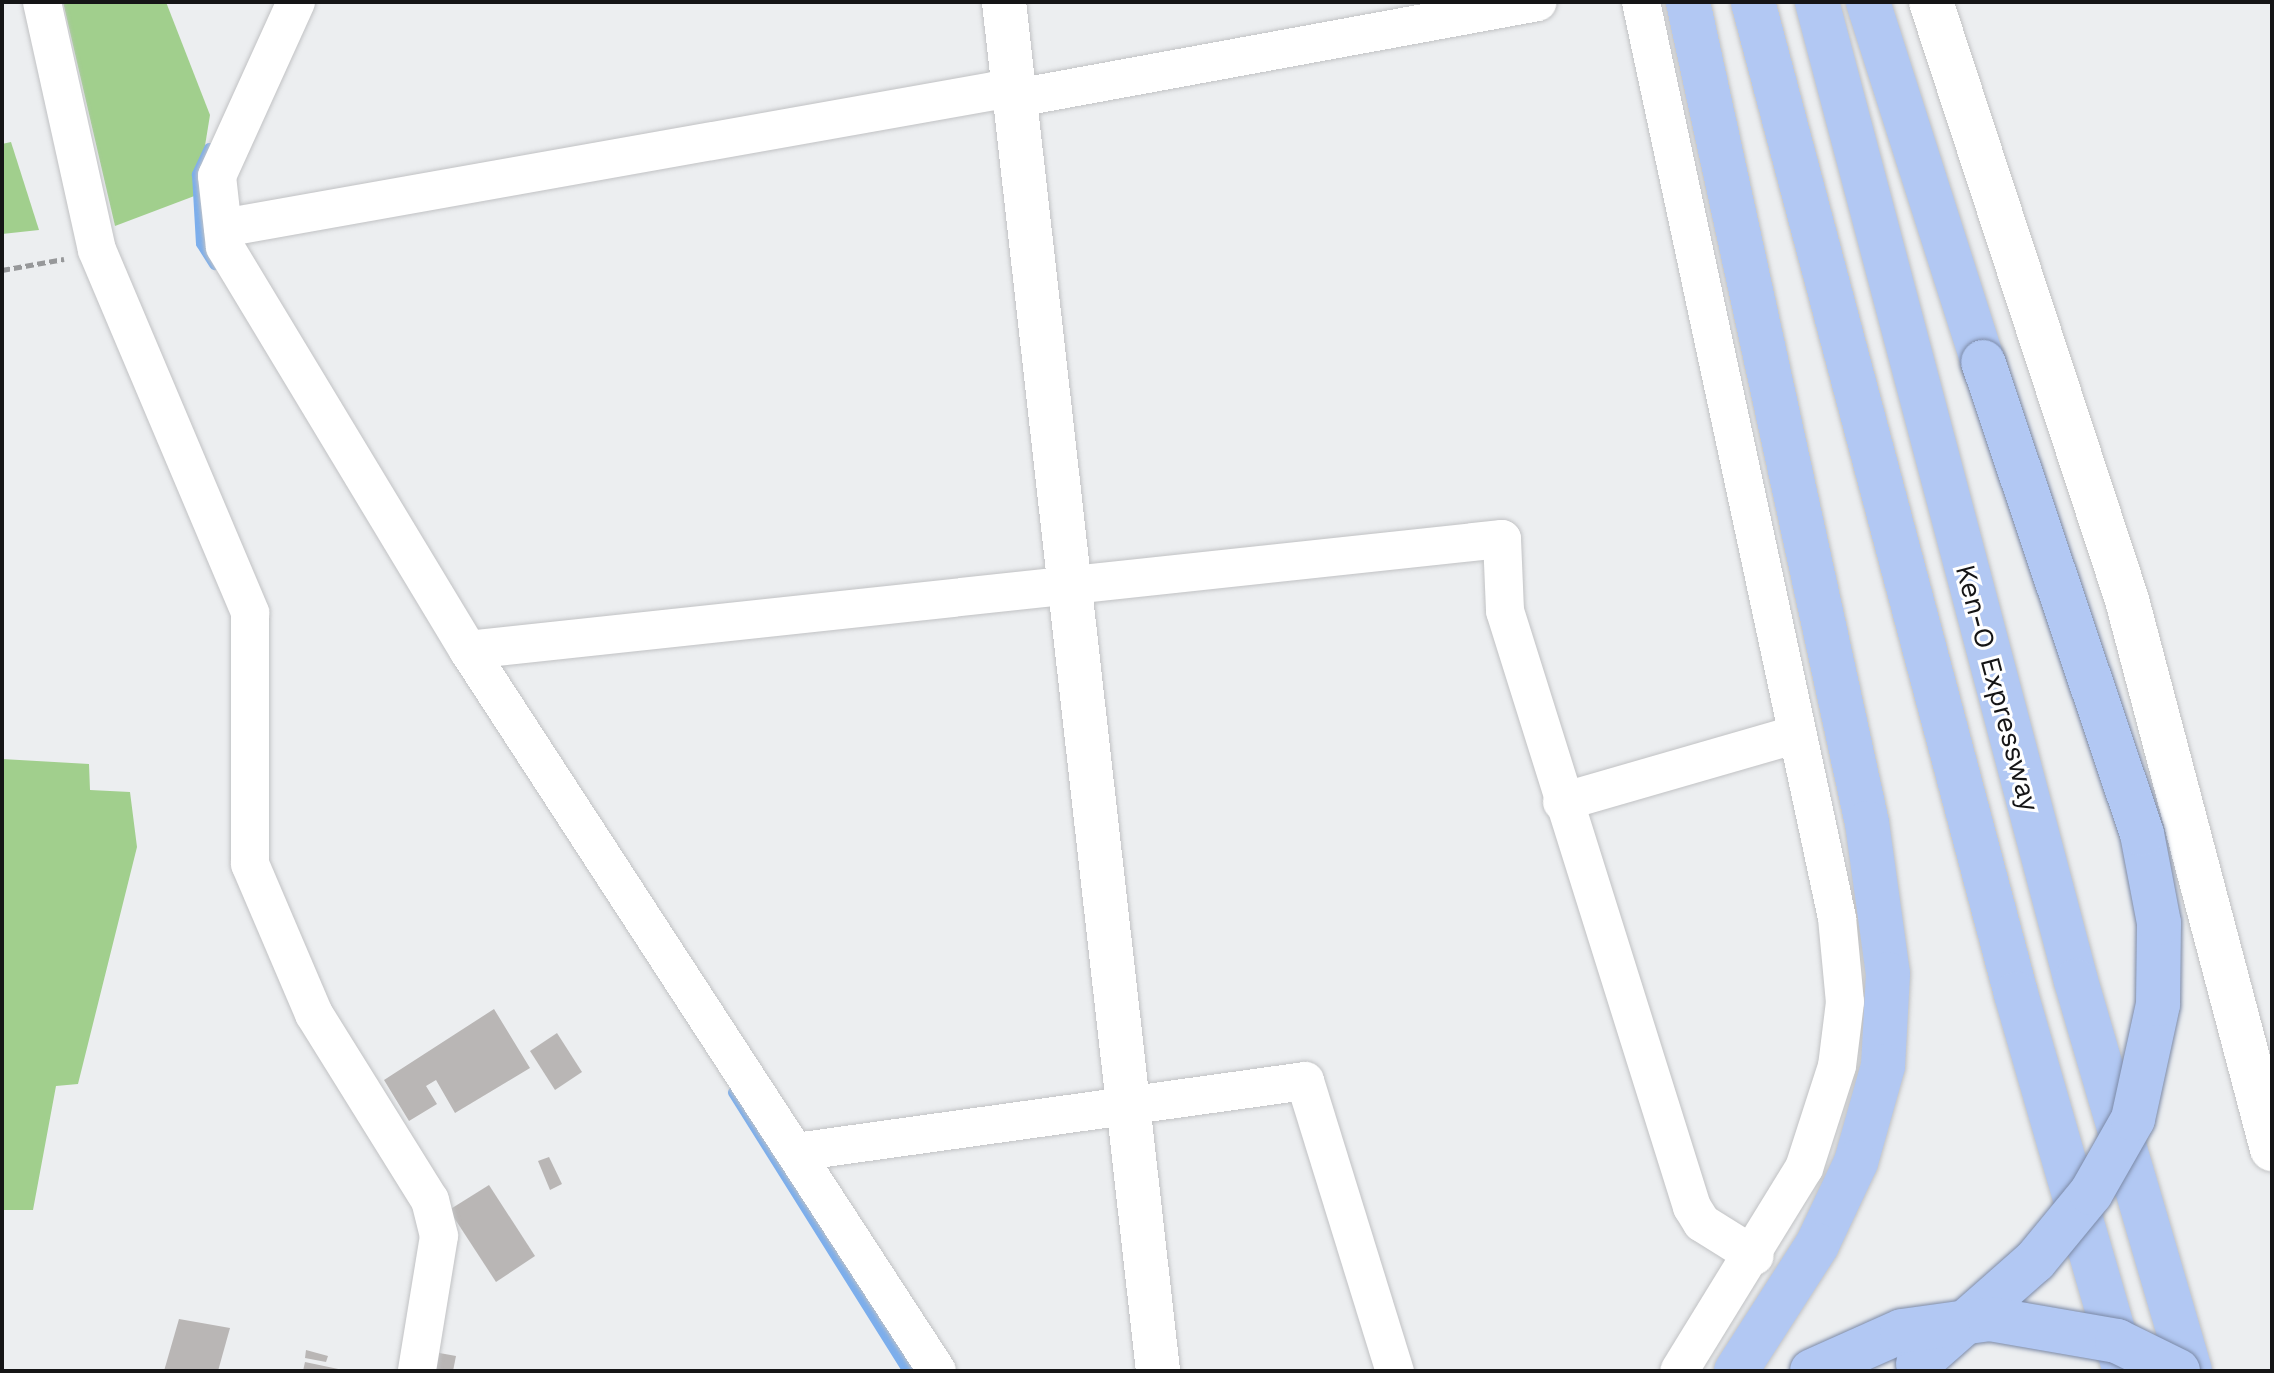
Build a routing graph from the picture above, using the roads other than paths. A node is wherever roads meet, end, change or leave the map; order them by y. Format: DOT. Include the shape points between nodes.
graph roads {
  1 [pos="42,2"];
  2 [pos="296,2"];
  3 [pos="1004,2"];
  4 [pos="1538,2"];
  5 [pos="1641,2"];
  6 [pos="1688,2"];
  7 [pos="1753,2"];
  8 [pos="1817,2"];
  9 [pos="1868,2"];
  10 [pos="1931,2"];
  11 [pos="1015,95"];
  12 [pos="223,228"];
  13 [pos="1068,584"];
  14 [pos="468,650"];
  15 [pos="1797,734"];
  16 [pos="1562,802"];
  17 [pos="1127,1105"];
  18 [pos="2272,1149"];
  19 [pos="796,1152"];
  20 [pos="1755,1256"];
  21 [pos="1914,1368"];
  22 [pos="417,1371"];
  23 [pos="937,1371"];
  24 [pos="1158,1371"];
  25 [pos="1395,1371"];
  26 [pos="1679,1371"];
  27 [pos="1736,1371"];
  28 [pos="1812,1371"];
  29 [pos="2125,1371"];
  30 [pos="2178,1371"];
  31 [pos="2190,1371"];
  1 -- 22 [label="street" via="97,250 250,613 250,864 314,1014 430,1200 439,1236"];
  2 -- 12 [label="street" via="268,77 217,176"];
  3 -- 11 [label="street"];
  4 -- 11 [label="street"];
  5 -- 15 [label="street"];
  6 -- 27 [label="highway" via="1867,823 1888,974 1883,1066 1856,1162 1817,1245"];
  7 -- 29 [label="highway" via="1855,400"];
  8 -- 31 [label="highway, Ken-O Expressway" via="1915,384"];
  9 -- 21 [label="highway, bridge" via="2142,834 2159,923 2153,1048 2116,1155 2035,1261"];
  10 -- 18 [label="street" via="2127,600"];
  11 -- 12 [label="street" via="994,91"];
  11 -- 13 [label="street"];
  12 -- 14 [label="street" via="225,247"];
  13 -- 14 [label="street"];
  13 -- 16 [label="street" via="1502,539 1505,611"];
  13 -- 17 [label="street"];
  14 -- 19 [label="street"];
  15 -- 16 [label="street"];
  15 -- 20 [label="street" via="1837,918 1845,1002 1837,1066 1804,1168"];
  16 -- 20 [label="street" via="1692,1207 1702,1223"];
  17 -- 19 [label="street"];
  17 -- 24 [label="street"];
  17 -- 25 [label="street" via="1305,1081"];
  19 -- 23 [label="street"];
  20 -- 26 [label="street"];
  28 -- 30 [label="highway, bridge" via="1902,1331 1990,1319 2117,1341"];
}
